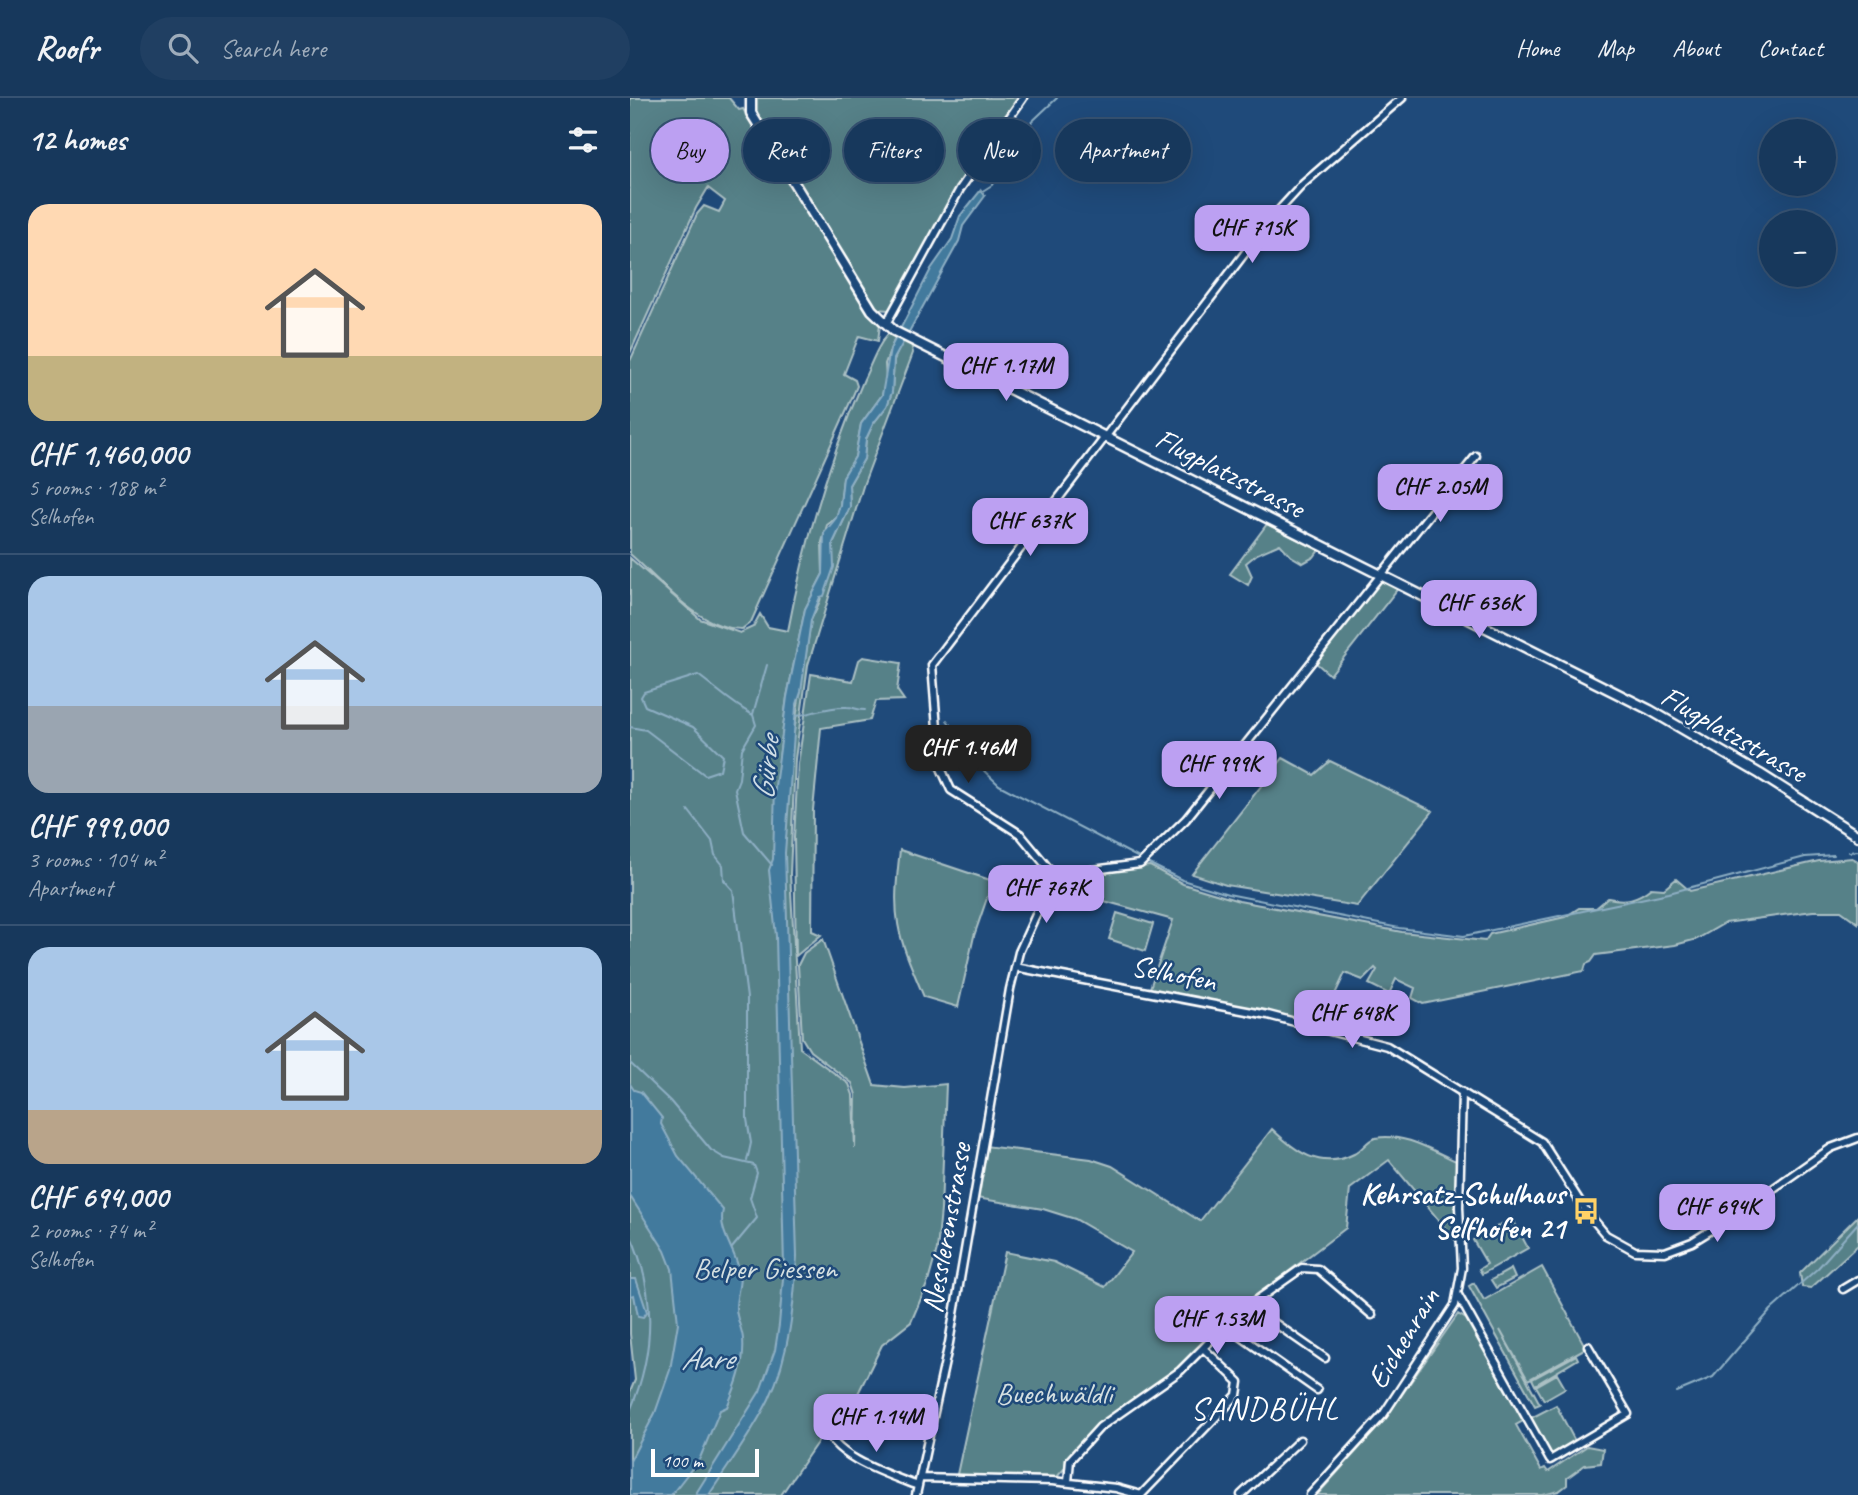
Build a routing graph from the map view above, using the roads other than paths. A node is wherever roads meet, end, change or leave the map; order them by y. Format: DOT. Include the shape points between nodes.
graph roads {
  1 [pos="751,98"];
  2 [pos="1023,98"];
  3 [pos="1402,98"];
  4 [pos="886,324"];
  5 [pos="1105,436"];
  6 [pos="1476,456"];
  7 [pos="1382,575"];
  8 [pos="1858,836"];
  9 [pos="1054,875"];
  10 [pos="1015,967"];
  11 [pos="1462,1092"];
  12 [pos="1858,1138"];
  13 [pos="1858,1280"];
  14 [pos="1843,1289"];
  15 [pos="1458,1295"];
  16 [pos="1250,1306"];
  17 [pos="1372,1315"];
  18 [pos="1226,1326"];
  19 [pos="1588,1346"];
  20 [pos="1204,1349"];
  21 [pos="1325,1358"];
  22 [pos="1317,1390"];
  23 [pos="825,1425"];
  24 [pos="1300,1440"];
  25 [pos="920,1478"];
  26 [pos="1068,1482"];
  27 [pos="918,1486"];
  28 [pos="916,1495"];
  29 [pos="1141,1495"];
  30 [pos="1241,1495"];
  31 [pos="1310,1495"];
  1 -- 4 [label="street, Flugplatzstrasse" via="751,113 872,310"];
  2 -- 4 [label="street" via="960,189"];
  3 -- 5 [label="street" via="1303,184 1270,220"];
  4 -- 5 [label="street, Flugplatzstrasse"];
  5 -- 7 [label="street, Flugplatzstrasse"];
  5 -- 9 [label="street" via="932,665 940,766 951,790 1020,834"];
  6 -- 7 [label="street"];
  7 -- 8 [label="street, Flugplatzstrasse" via="1650,710"];
  7 -- 9 [label="street" via="1186,819 1145,860"];
  9 -- 10 [label="street"];
  10 -- 11 [label="street, Selhofen" via="1255,1013 1381,1044"];
  10 -- 25 [label="street, Nesslerenstrasse" via="949,1343"];
  11 -- 12 [label="street, Selhofen" via="1542,1142 1606,1235 1624,1247 1646,1253 1676,1248 1706,1234 1831,1148"];
  11 -- 15 [label="street, Eichenrain"];
  13 -- 14 [label="street"];
  15 -- 19 [label="street" via="1550,1460 1628,1414"];
  15 -- 31 [label="street, Eichenrain" via="1450,1315 1383,1415"];
  16 -- 17 [label="street" via="1308,1266 1318,1269"];
  16 -- 18 [label="street"];
  16 -- 21 [label="street"];
  18 -- 20 [label="street"];
  18 -- 22 [label="street"];
  20 -- 26 [label="street" via="1088,1438 1070,1460"];
  20 -- 29 [label="street" via="1239,1382 1237,1395"];
  23 -- 27 [label="street" via="835,1446"];
  24 -- 30 [label="street"];
  25 -- 26 [label="street"];
  25 -- 27 [label="street, Nesslerenstrasse"];
  26 -- 29 [label="street"];
  27 -- 28 [label="street, Nesslerenstrasse"];
}
